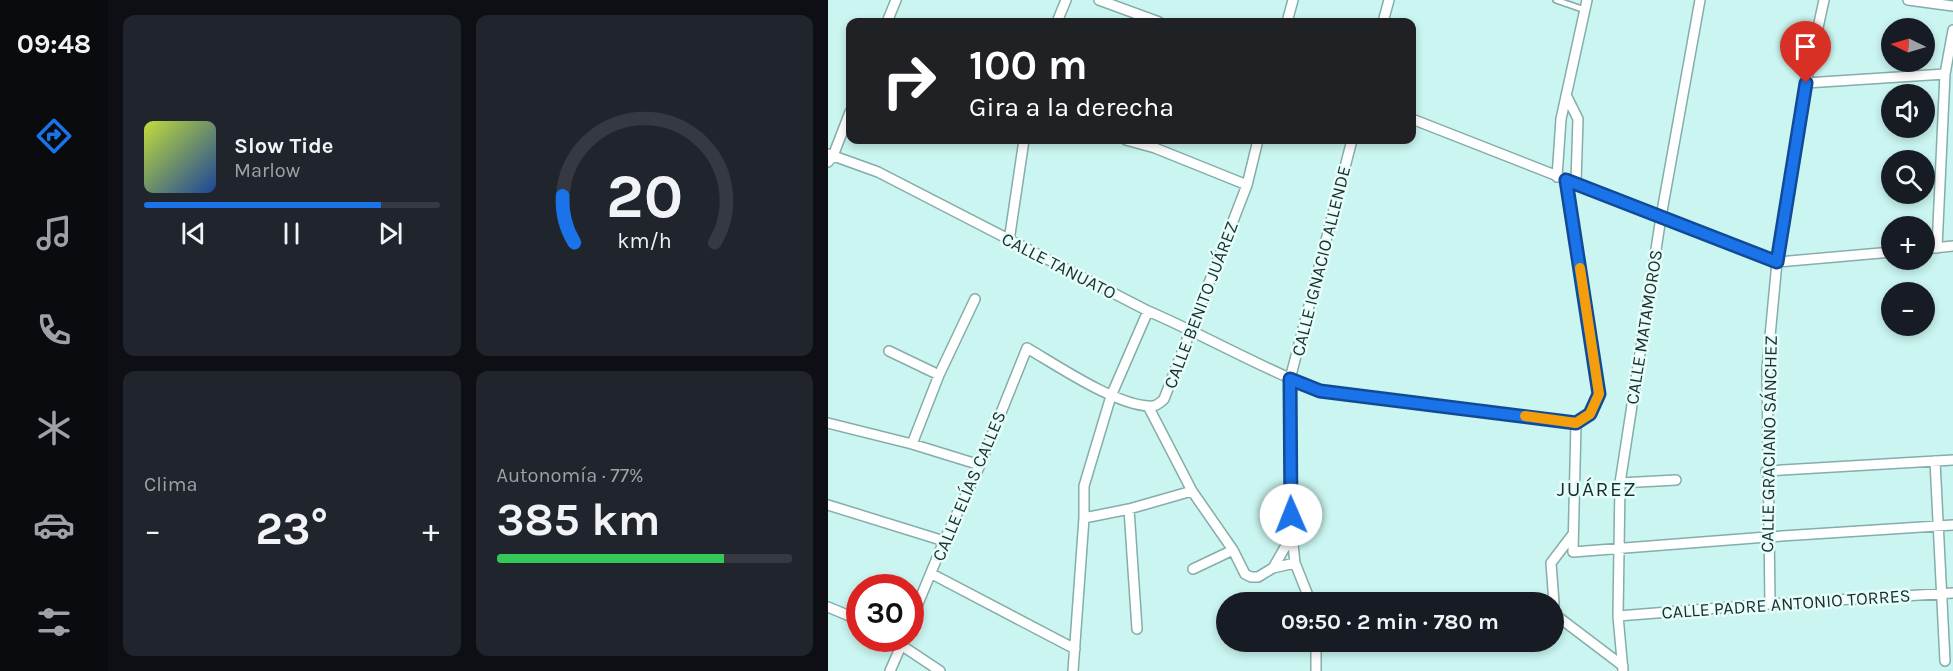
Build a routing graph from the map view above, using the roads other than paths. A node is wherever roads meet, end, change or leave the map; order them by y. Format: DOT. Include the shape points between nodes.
graph roads {
  1 [pos="896,0"];
  2 [pos="1066,0"];
  3 [pos="1099,0"];
  4 [pos="1293,0"];
  5 [pos="1389,0"];
  6 [pos="1556,0"];
  7 [pos="1700,0"];
  8 [pos="1824,0"];
  9 [pos="1908,0"];
  10 [pos="1586,5"];
  11 [pos="1953,6"];
  12 [pos="889,18"];
  13 [pos="1059,18"];
  14 [pos="1148,18"];
  15 [pos="1288,18"];
  16 [pos="1384,18"];
  17 [pos="1953,30"];
  18 [pos="1945,74"];
  19 [pos="1806,83"];
  20 [pos="1566,95"];
  21 [pos="1948,102"];
  22 [pos="846,121"];
  23 [pos="1416,121"];
  24 [pos="1023,144"];
  25 [pos="1140,144"];
  26 [pos="1257,144"];
  27 [pos="1351,144"];
  28 [pos="830,157"];
  29 [pos="1566,180"];
  30 [pos="1247,184"];
  31 [pos="1662,217"];
  32 [pos="1009,241"];
  33 [pos="1953,246"];
  34 [pos="1937,248"];
  35 [pos="1881,253"];
  36 [pos="1777,262"];
  37 [pos="975,299"];
  38 [pos="1148,310"];
  39 [pos="1192,330"];
  40 [pos="889,351"];
  41 [pos="939,375"];
  42 [pos="1290,379"];
  43 [pos="1111,396"];
  44 [pos="1148,406"];
  45 [pos="828,423"];
  46 [pos="1576,423"];
  47 [pos="912,444"];
  48 [pos="1953,460"];
  49 [pos="1935,461"];
  50 [pos="980,465"];
  51 [pos="1767,471"];
  52 [pos="1676,480"];
  53 [pos="1620,483"];
  54 [pos="1192,491"];
  55 [pos="828,505"];
  56 [pos="1129,510"];
  57 [pos="1084,518"];
  58 [pos="1953,525"];
  59 [pos="1938,527"];
  60 [pos="1573,534"];
  61 [pos="1292,535"];
  62 [pos="1767,537"];
  63 [pos="944,541"];
  64 [pos="1620,548"];
  65 [pos="1233,550"];
  66 [pos="1295,563"];
  67 [pos="1273,568"];
  68 [pos="1193,569"];
  69 [pos="932,574"];
  70 [pos="924,592"];
  71 [pos="1307,592"];
  72 [pos="1553,592"];
  73 [pos="1953,593"];
  74 [pos="1940,594"];
  75 [pos="1770,604"];
  76 [pos="828,607"];
  77 [pos="846,614"];
  78 [pos="1618,616"];
  79 [pos="1564,622"];
  80 [pos="1137,629"];
  81 [pos="1075,649"];
  82 [pos="898,652"];
  83 [pos="915,652"];
  84 [pos="1316,652"];
  85 [pos="1945,661"];
  86 [pos="1623,668"];
  87 [pos="1074,670"];
  88 [pos="890,671"];
  89 [pos="940,671"];
  90 [pos="1316,671"];
  1 -- 12 [label="street"];
  2 -- 13 [label="street"];
  3 -- 14 [label="street"];
  4 -- 15 [label="street"];
  5 -- 16 [label="street"];
  6 -- 10 [label="lane"];
  7 -- 31 [label="street, CALLE MATAMOROS"];
  8 -- 19 [label="street, CALLE GRACIANO SÁNCHEZ"];
  9 -- 11 [label="street"];
  10 -- 20 [label="street"];
  17 -- 18 [label="street"];
  18 -- 19 [label="street"];
  18 -- 21 [label="street"];
  19 -- 36 [label="street, CALLE GRACIANO SÁNCHEZ"];
  20 -- 29 [label="street" via="1561,119"];
  20 -- 29 [label="street" via="1578,119"];
  21 -- 34 [label="street"];
  22 -- 28 [label="street"];
  23 -- 29 [label="street"];
  24 -- 32 [label="street"];
  25 -- 30 [label="street"];
  26 -- 30 [label="street, CALLE BENITO JUÁREZ"];
  27 -- 42 [label="street, CALLE IGNACIO ALLENDE"];
  28 -- 32 [label="street, CALLE TANUATO" via="878,172"];
  29 -- 31 [label="street"];
  29 -- 46 [label="street" via="1599,394 1590,414"];
  30 -- 39 [label="street, CALLE BENITO JUÁREZ"];
  31 -- 36 [label="street"];
  31 -- 53 [label="street, CALLE MATAMOROS"];
  32 -- 38 [label="street, CALLE TANUATO"];
  33 -- 34 [label="street"];
  35 -- 36 [label="street"];
  36 -- 51 [label="street, CALLE GRACIANO SÁNCHEZ" via="1767,368"];
  37 -- 41 [label="street"];
  38 -- 39 [label="street, CALLE TANUATO"];
  38 -- 43 [label="street"];
  39 -- 42 [label="street, CALLE TANUATO"];
  39 -- 44 [label="street, CALLE BENITO JUÁREZ" via="1164,399 1158,405"];
  40 -- 41 [label="street"];
  41 -- 47 [label="street"];
  42 -- 46 [label="street, CALLE TANUATO" via="1320,391"];
  42 -- 61 [label="street, CALLE IGNACIO ALLENDE"];
  43 -- 44 [label="street"];
  43 -- 50 [label="street, CALLE ELÍAS CALLES" via="1027,348"];
  43 -- 57 [label="street" via="1084,486"];
  44 -- 54 [label="street, CALLE BENITO JUÁREZ"];
  45 -- 47 [label="street"];
  46 -- 60 [label="street"];
  47 -- 50 [label="street"];
  48 -- 49 [label="street"];
  49 -- 51 [label="street"];
  49 -- 59 [label="street"];
  50 -- 63 [label="street, CALLE ELÍAS CALLES"];
  51 -- 62 [label="street, CALLE GRACIANO SÁNCHEZ"];
  52 -- 53 [label="street"];
  53 -- 64 [label="street, CALLE MATAMOROS"];
  54 -- 56 [label="street"];
  54 -- 65 [label="street, CALLE BENITO JUÁREZ"];
  55 -- 63 [label="street"];
  56 -- 57 [label="street"];
  56 -- 80 [label="street"];
  57 -- 81 [label="street"];
  58 -- 59 [label="street"];
  59 -- 62 [label="street"];
  59 -- 74 [label="street"];
  60 -- 64 [label="street" via="1573,552"];
  60 -- 72 [label="street" via="1551,563"];
  61 -- 66 [label="street, CALLE IGNACIO ALLENDE"];
  61 -- 67 [label="street"];
  62 -- 64 [label="street"];
  62 -- 75 [label="street, CALLE GRACIANO SÁNCHEZ"];
  63 -- 69 [label="street, CALLE ELÍAS CALLES"];
  64 -- 78 [label="street, CALLE MATAMOROS"];
  65 -- 67 [label="street, CALLE BENITO JUÁREZ" via="1245,574 1251,577"];
  65 -- 68 [label="street"];
  66 -- 67 [label="street"];
  66 -- 71 [label="street, CALLE IGNACIO ALLENDE"];
  69 -- 70 [label="street, CALLE ELÍAS CALLES"];
  69 -- 81 [label="street"];
  73 -- 74 [label="street, CALLE PADRE ANTONIO TORRES"];
  74 -- 75 [label="street, CALLE PADRE ANTONIO TORRES"];
  74 -- 85 [label="street"];
  75 -- 78 [label="street, CALLE PADRE ANTONIO TORRES"];
  76 -- 77 [label="street"];
  78 -- 86 [label="street, CALLE MATAMOROS"];
  79 -- 86 [label="street"];
  81 -- 87 [label="street"];
  82 -- 88 [label="street"];
  83 -- 89 [label="street"];
  84 -- 90 [label="street"];
}
